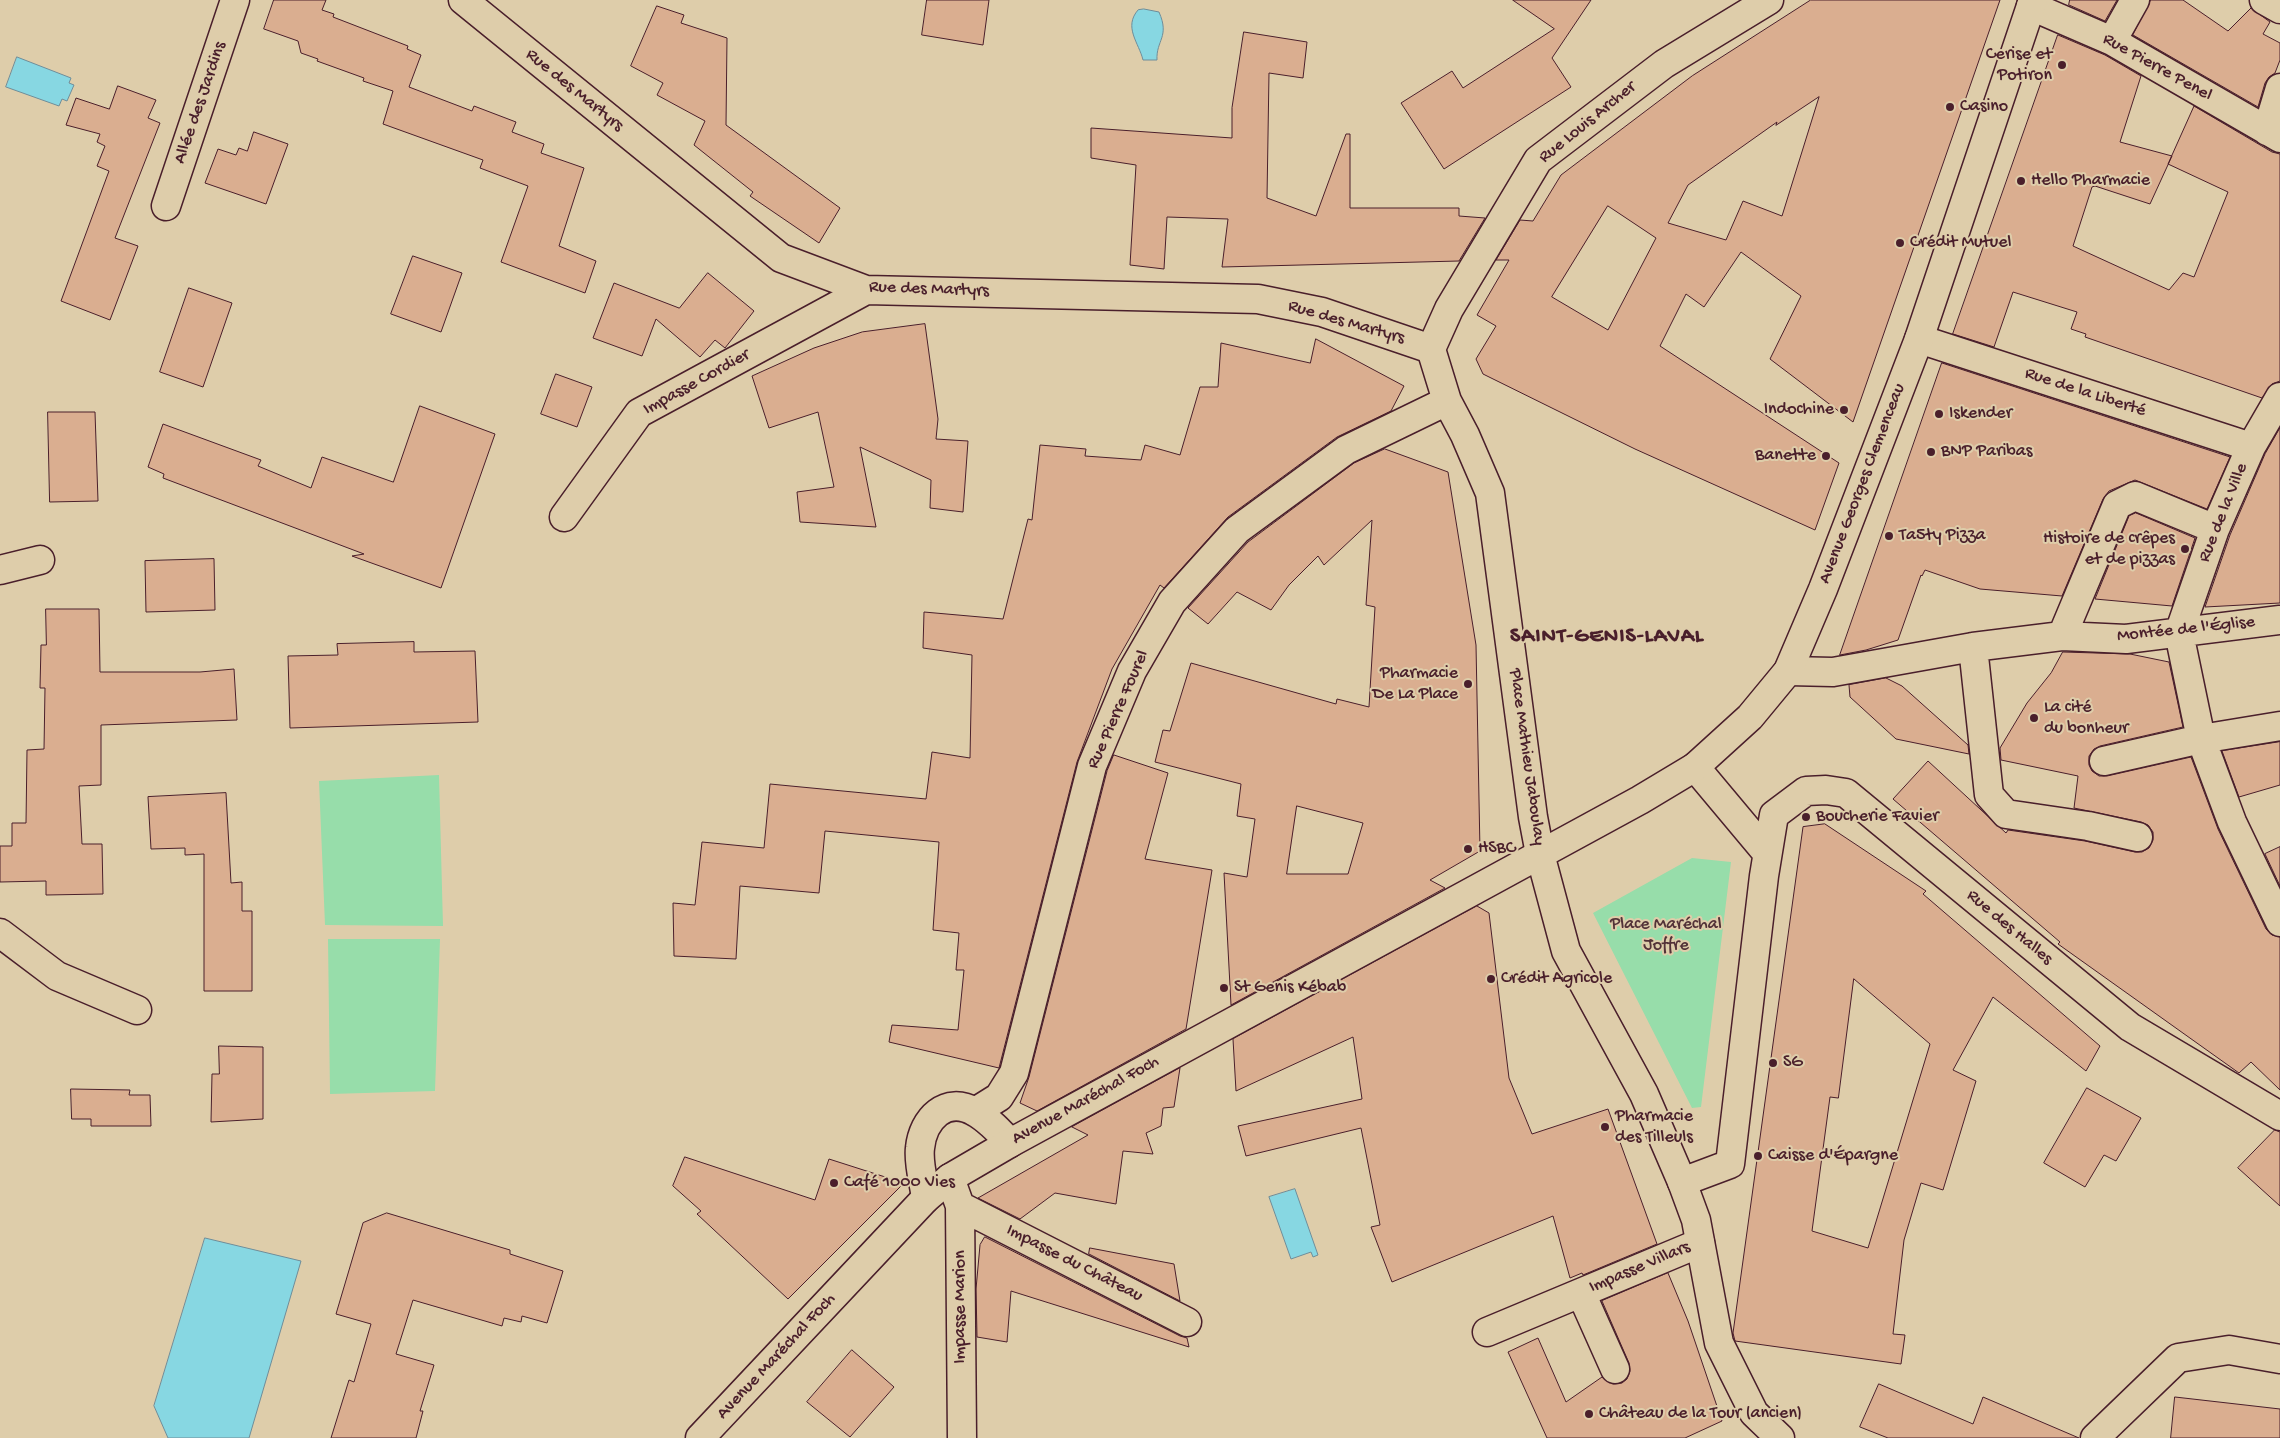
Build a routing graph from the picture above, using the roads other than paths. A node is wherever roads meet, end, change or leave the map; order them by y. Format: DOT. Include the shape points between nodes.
graph roads {
  1 [pos="235,0"];
  2 [pos="463,0"];
  3 [pos="1769,0"];
  4 [pos="2135,0"];
  5 [pos="2264,0"];
  6 [pos="2032,3"];
  7 [pos="2280,9"];
  8 [pos="2112,41"];
  9 [pos="2280,88"];
  10 [pos="2274,134"];
  11 [pos="166,206"];
  12 [pos="866,290"];
  13 [pos="1919,339"];
  14 [pos="1431,349"];
  15 [pos="2280,397"];
  16 [pos="1447,401"];
  17 [pos="2251,447"];
  18 [pos="564,517"];
  19 [pos="2215,529"];
  20 [pos="40,560"];
  21 [pos="0,570"];
  22 [pos="2280,620"];
  23 [pos="2178,633"];
  24 [pos="2062,636"];
  25 [pos="1973,647"];
  26 [pos="1788,671"];
  27 [pos="2280,726"];
  28 [pos="2202,738"];
  29 [pos="2104,761"];
  30 [pos="1695,767"];
  31 [pos="2138,837"];
  32 [pos="1767,853"];
  33 [pos="1540,854"];
  34 [pos="2280,922"];
  35 [pos="0,933"];
  36 [pos="137,1010"];
  37 [pos="975,1112"];
  38 [pos="2280,1116"];
  39 [pos="1010,1143"];
  40 [pos="950,1178"];
  41 [pos="1682,1182"];
  42 [pos="926,1198"];
  43 [pos="960,1206"];
  44 [pos="1700,1243"];
  45 [pos="1581,1293"];
  46 [pos="1187,1322"];
  47 [pos="1487,1332"];
  48 [pos="2280,1359"];
  49 [pos="1615,1369"];
  50 [pos="700,1438"];
  51 [pos="962,1438"];
  52 [pos="1780,1438"];
  53 [pos="2095,1438"];
  1 -- 11 [label="street, Allée des Jardins"];
  2 -- 12 [label="street, Rue des Martyrs" via="781,258"];
  3 -- 14 [label="street, Rue Louis Archer" via="1664,64 1538,160 1449,309"];
  4 -- 8 [label="street"];
  5 -- 7 [label="street"];
  6 -- 8 [label="street, Rue Pierre Penel"];
  6 -- 13 [label="street, Avenue Georges Clemenceau"];
  8 -- 10 [label="street, Rue Pierre Penel"];
  9 -- 10 [label="street"];
  12 -- 14 [label="street, Rue des Martyrs" via="1258,299 1322,312"];
  12 -- 18 [label="street, Impasse Cordier" via="639,413"];
  13 -- 17 [label="street, Rue de la Liberté"];
  13 -- 26 [label="street, Avenue Georges Clemenceau" via="1823,590"];
  14 -- 16 [label="street"];
  15 -- 17 [label="street, Rue de la Ville"];
  16 -- 33 [label="street, Place Mathieu Jaboulay" via="1490,493"];
  16 -- 37 [label="street, Rue Pierre Fourel" via="1346,450 1237,530 1172,602 1132,671 1092,766 1014,1073 999,1097"];
  17 -- 19 [label="street, Rue de la Ville"];
  19 -- 23 [label="street, Rue de la Ville"];
  19 -- 24 [label="street" via="2135,496 2116,505"];
  20 -- 21 [label="street"];
  22 -- 23 [label="street, Montée de l'Église"];
  23 -- 24 [label="street, Montée de l'Église" via="2126,639"];
  23 -- 28 [label="street"];
  24 -- 25 [label="street, Montée de l'Église"];
  25 -- 26 [label="street, Montée de l'Église" via="1833,672"];
  25 -- 31 [label="street" via="1989,795 2006,814"];
  26 -- 30 [label="street, Avenue Georges Clemenceau" via="1750,717"];
  27 -- 28 [label="street"];
  28 -- 29 [label="street"];
  28 -- 34 [label="street" via="2232,822"];
  30 -- 32 [label="street"];
  30 -- 33 [label="street, Avenue Georges Clemenceau"];
  32 -- 38 [label="street, Rue des Halles" via="1774,815 1806,791 1846,793 2130,1027"];
  32 -- 41 [label="street" via="1730,1164"];
  33 -- 39 [label="street, Avenue Maréchal Foch"];
  33 -- 41 [label="street" via="1566,951 1644,1094"];
  35 -- 36 [label="street" via="57,976"];
  37 -- 39 [label="street"];
  37 -- 42 [label="street" via="958,1106 938,1112 927,1122 919,1149"];
  39 -- 40 [label="street, Avenue Maréchal Foch"];
  40 -- 42 [label="street, Avenue Maréchal Foch"];
  40 -- 43 [label="street, Impasse Marion"];
  41 -- 44 [label="street" via="1696,1220"];
  42 -- 50 [label="street, Avenue Maréchal Foch"];
  43 -- 46 [label="street, Impasse du Château"];
  43 -- 51 [label="street, Impasse Marion"];
  44 -- 45 [label="street, Impasse Villars"];
  44 -- 52 [label="street" via="1719,1344 1754,1413"];
  45 -- 47 [label="street, Impasse Villars"];
  45 -- 49 [label="street, Impasse Villars"];
  48 -- 53 [label="street" via="2229,1350 2178,1358"];
}
